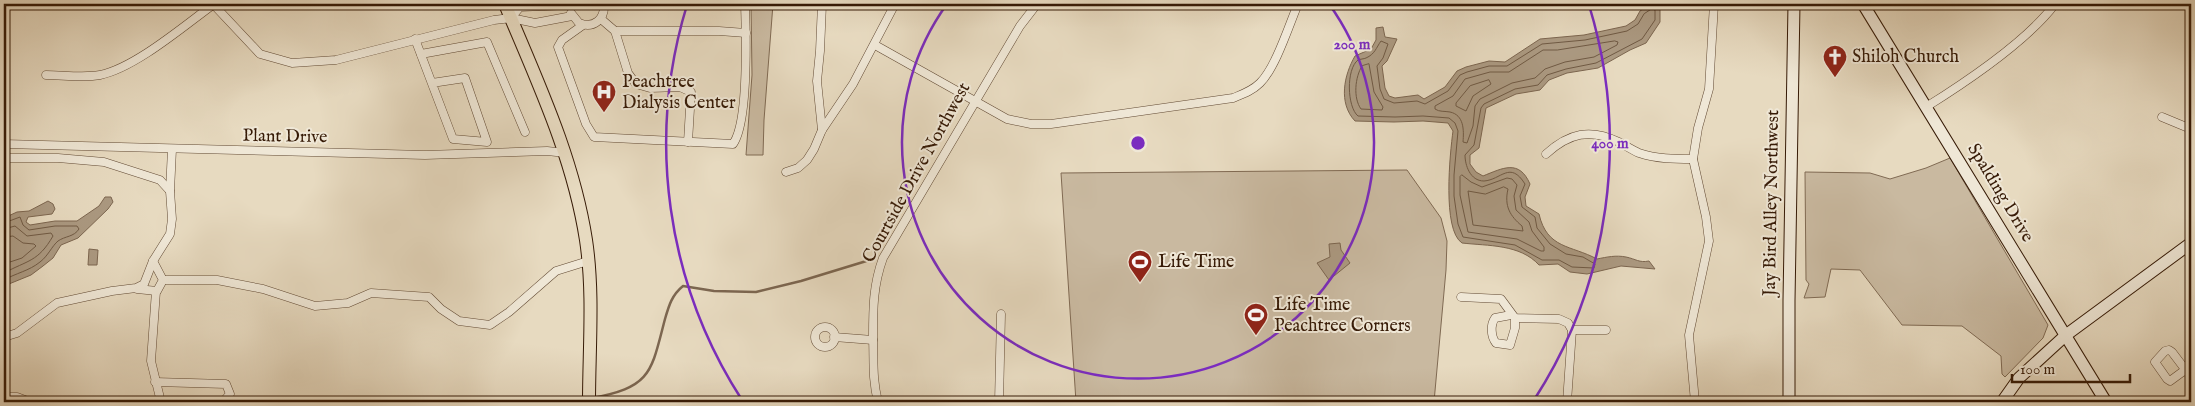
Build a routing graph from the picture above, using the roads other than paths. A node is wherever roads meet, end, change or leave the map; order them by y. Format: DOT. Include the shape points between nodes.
graph roads {
  1 [pos="214,4"];
  2 [pos="505,4"];
  3 [pos="571,4"];
  4 [pos="604,4"];
  5 [pos="745,4"];
  6 [pos="822,4"];
  7 [pos="896,4"];
  8 [pos="1037,4"];
  9 [pos="1298,4"];
  10 [pos="1714,4"];
  11 [pos="1794,4"];
  12 [pos="1863,4"];
  13 [pos="2054,4"];
  14 [pos="572,16"];
  15 [pos="511,18"];
  16 [pos="600,19"];
  17 [pos="583,25"];
  18 [pos="615,31"];
  19 [pos="746,33"];
  20 [pos="415,39"];
  21 [pos="875,45"];
  22 [pos="421,54"];
  23 [pos="46,75"];
  24 [pos="432,83"];
  25 [pos="974,101"];
  26 [pos="1926,107"];
  27 [pos="2162,117"];
  28 [pos="2191,129"];
  29 [pos="822,130"];
  30 [pos="525,132"];
  31 [pos="688,142"];
  32 [pos="4,144"];
  33 [pos="172,149"];
  34 [pos="566,153"];
  35 [pos="1546,154"];
  36 [pos="4,158"];
  37 [pos="1692,159"];
  38 [pos="786,172"];
  39 [pos="170,191"];
  40 [pos="2191,243"];
  41 [pos="153,260"];
  42 [pos="588,261"];
  43 [pos="163,280"];
  44 [pos="136,288"];
  45 [pos="156,291"];
  46 [pos="1461,297"];
  47 [pos="1001,314"];
  48 [pos="1572,330"];
  49 [pos="1606,330"];
  50 [pos="2066,335"];
  51 [pos="4,337"];
  52 [pos="834,337"];
  53 [pos="874,340"];
  54 [pos="2185,370"];
  55 [pos="2191,376"];
  56 [pos="155,382"];
  57 [pos="4,396"];
  58 [pos="30,402"];
  59 [pos="161,402"];
  60 [pos="222,402"];
  61 [pos="589,402"];
  62 [pos="878,402"];
  63 [pos="999,402"];
  64 [pos="1567,402"];
  65 [pos="1695,402"];
  66 [pos="1789,402"];
  67 [pos="2002,402"];
  68 [pos="2106,402"];
  1 -- 20 [label="street" via="260,54 292,62 336,60"];
  1 -- 23 [label="street" via="157,46 123,66 100,75"];
  2 -- 15 [label="main road"];
  3 -- 14 [label="street"];
  3 -- 15 [label="street" via="520,7"];
  4 -- 16 [label="street"];
  5 -- 19 [label="street"];
  6 -- 29 [label="street" via="817,81"];
  7 -- 21 [label="street"];
  8 -- 25 [label="street, Courtside Drive Northwest"];
  9 -- 25 [label="street" via="1262,82 1250,92 1233,98 1051,124 1007,119"];
  10 -- 37 [label="street" via="1709,89"];
  11 -- 66 [label="street, Jay Bird Alley Northwest"];
  12 -- 26 [label="street, Spalding Drive"];
  13 -- 26 [label="street" via="1994,60"];
  14 -- 15 [label="street" via="535,23"];
  14 -- 17 [label="street"];
  15 -- 20 [label="street"];
  15 -- 34 [label="main road"];
  16 -- 17 [label="street"];
  16 -- 18 [label="street"];
  17 -- 31 [label="street" via="562,40 558,47 586,124 594,137"];
  18 -- 19 [label="street"];
  18 -- 31 [label="street" via="628,73 636,84 650,88 680,87 691,92"];
  19 -- 31 [label="street" via="742,103 736,139 733,144"];
  20 -- 22 [label="street"];
  21 -- 25 [label="street"];
  21 -- 29 [label="street"];
  22 -- 24 [label="street"];
  22 -- 30 [label="street" via="487,42"];
  24 -- 24 [label="street" via="453,139 487,142 465,78"];
  25 -- 53 [label="street, Courtside Drive Northwest" via="883,258 875,283"];
  26 -- 50 [label="street, Spalding Drive"];
  27 -- 28 [label="street"];
  29 -- 38 [label="street" via="807,160"];
  32 -- 33 [label="street, Plant Drive"];
  33 -- 34 [label="street, Plant Drive" via="425,155"];
  33 -- 39 [label="street"];
  34 -- 42 [label="main road" via="580,205"];
  35 -- 37 [label="street" via="1560,141 1587,133 1606,136 1653,157"];
  36 -- 39 [label="street" via="104,162 160,180"];
  37 -- 65 [label="street" via="1709,241 1689,335"];
  39 -- 41 [label="street" via="170,234"];
  40 -- 50 [label="street"];
  41 -- 43 [label="street"];
  41 -- 44 [label="street" via="144,284"];
  42 -- 43 [label="street" via="556,271 490,325 459,321 429,297 371,293 348,302 315,306 263,289 217,280"];
  42 -- 61 [label="main road"];
  43 -- 45 [label="street"];
  44 -- 45 [label="street"];
  44 -- 51 [label="street" via="57,303 17,333"];
  45 -- 56 [label="street" via="151,361"];
  46 -- 48 [label="street" via="1501,299 1513,316 1559,319 1568,323"];
  47 -- 63 [label="street"];
  48 -- 49 [label="street"];
  48 -- 64 [label="street"];
  50 -- 67 [label="street" via="2019,378"];
  50 -- 68 [label="street, Spalding Drive"];
  52 -- 53 [label="street"];
  53 -- 62 [label="street, Courtside Drive Northwest" via="873,380"];
  54 -- 55 [label="street"];
  56 -- 59 [label="street"];
  56 -- 60 [label="street" via="226,384 230,394"];
  57 -- 58 [label="street"];
}
